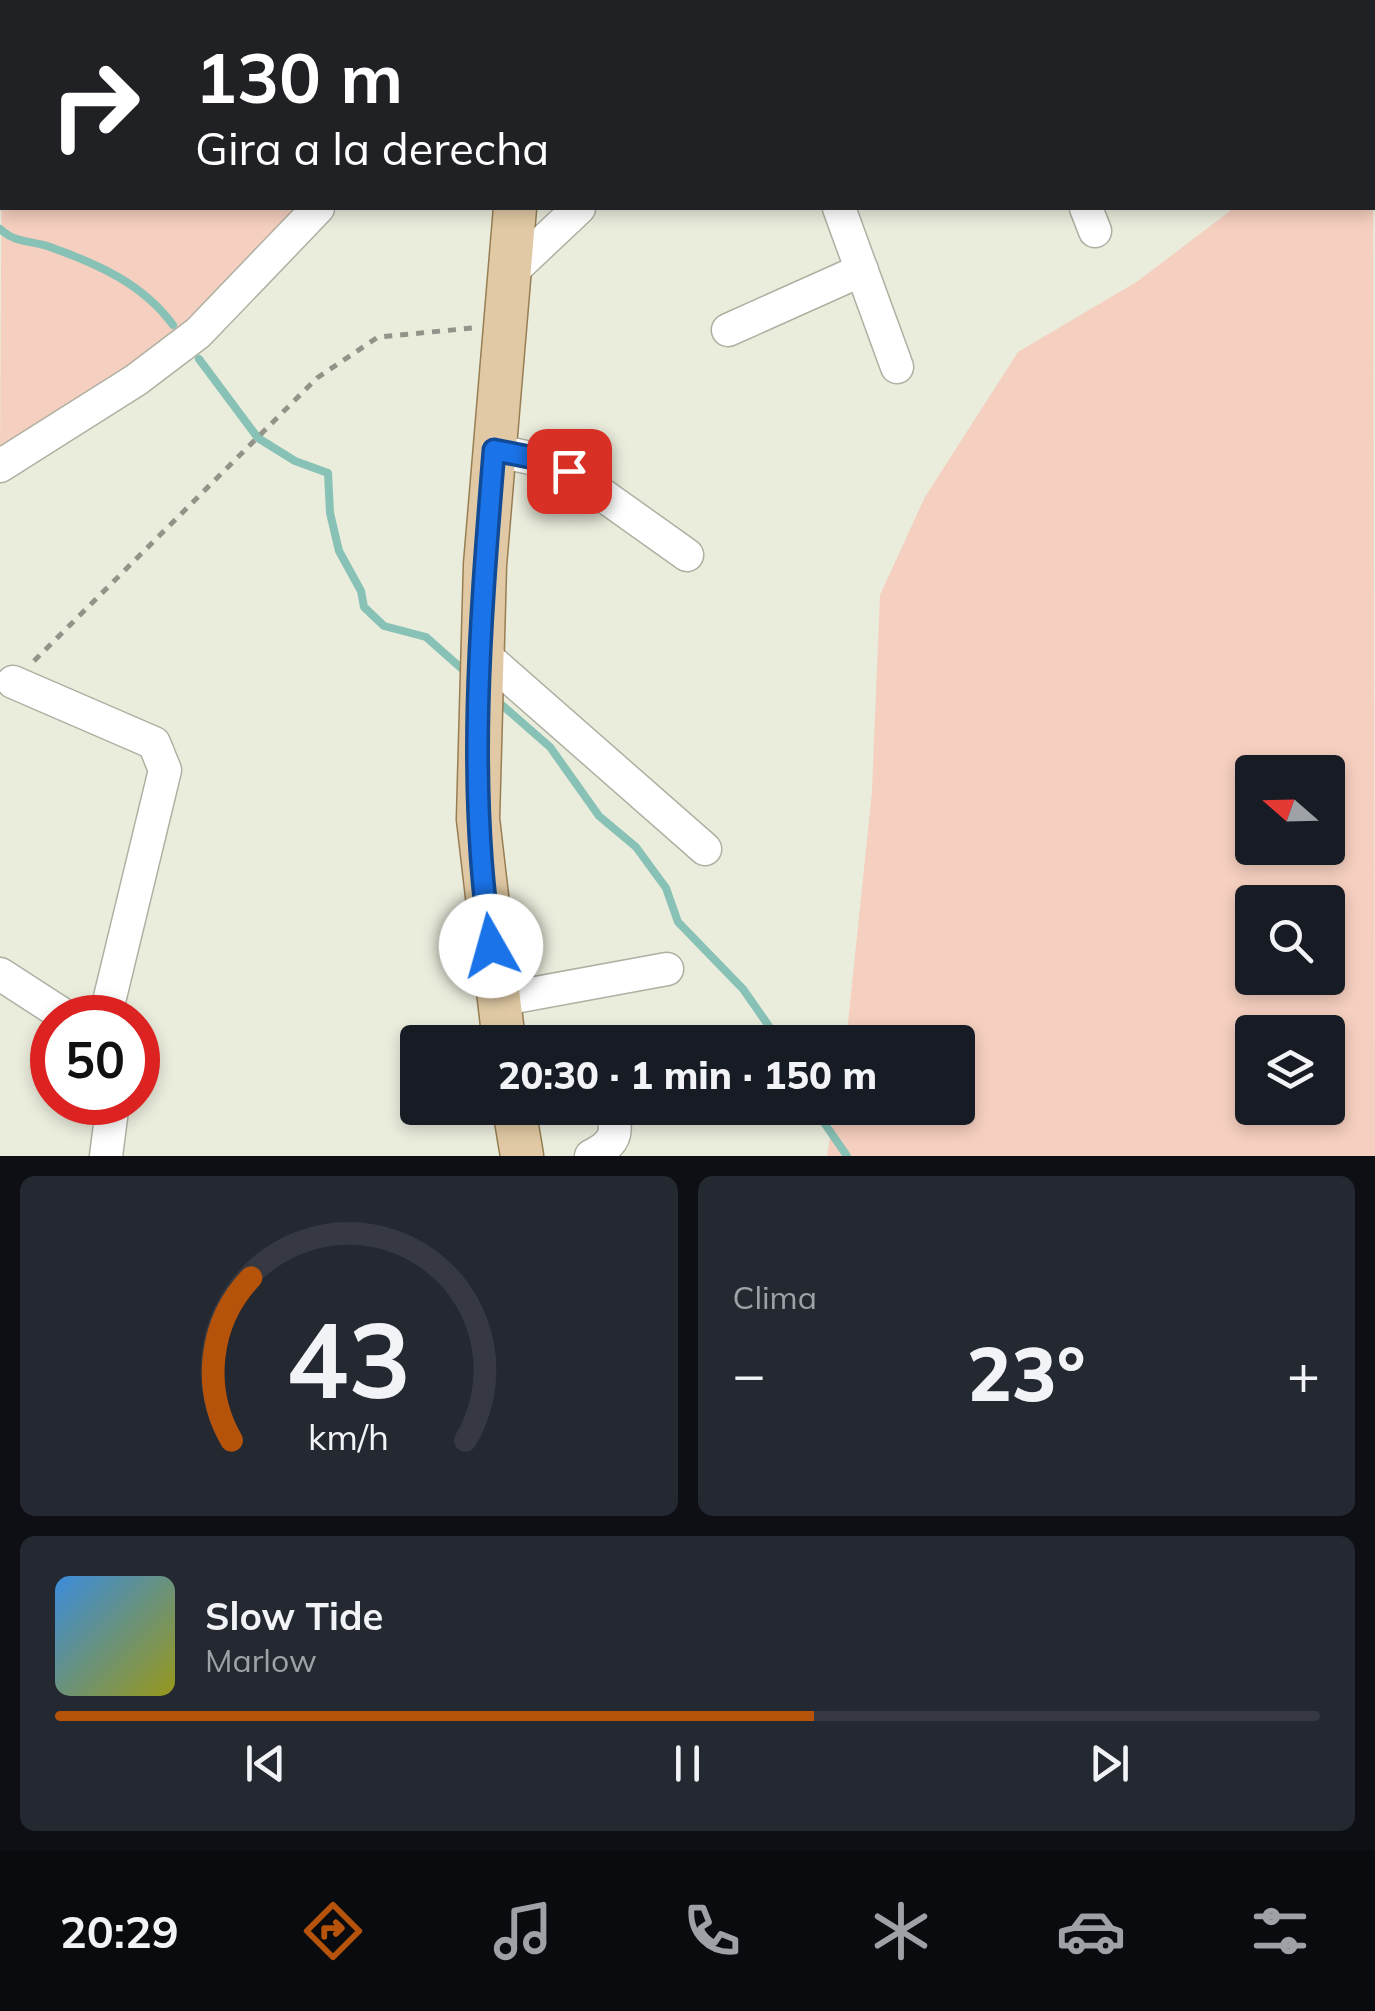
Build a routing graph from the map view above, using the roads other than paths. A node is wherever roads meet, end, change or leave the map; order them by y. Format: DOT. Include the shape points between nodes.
graph roads {
  1 [pos="316,210"];
  2 [pos="515,210"];
  3 [pos="577,210"];
  4 [pos="840,210"];
  5 [pos="862,270"];
  6 [pos="510,274"];
  7 [pos="728,330"];
  8 [pos="898,367"];
  9 [pos="494,450"];
  10 [pos="0,466"];
  11 [pos="687,555"];
  12 [pos="482,654"];
  13 [pos="13,682"];
  14 [pos="705,848"];
  15 [pos="667,968"];
  16 [pos="0,974"];
  17 [pos="32,995"];
  18 [pos="111,995"];
  19 [pos="498,1000"];
  20 [pos="502,1025"];
  21 [pos="110,1125"];
  22 [pos="517,1125"];
  23 [pos="613,1125"];
  24 [pos="106,1156"];
  25 [pos="522,1156"];
  26 [pos="592,1156"];
  1 -- 10 [label="street" via="189,340"];
  2 -- 6 [label="main road"];
  3 -- 6 [label="street"];
  4 -- 5 [label="street"];
  5 -- 7 [label="street"];
  5 -- 8 [label="street"];
  6 -- 9 [label="main road"];
  9 -- 11 [label="street" via="554,462"];
  9 -- 12 [label="main road"];
  12 -- 14 [label="street"];
  12 -- 19 [label="main road" via="478,820"];
  13 -- 18 [label="street" via="154,744 165,770"];
  15 -- 19 [label="street"];
  16 -- 17 [label="street"];
  19 -- 20 [label="main road"];
  21 -- 24 [label="street"];
  22 -- 25 [label="main road"];
  23 -- 26 [label="street" via="609,1147"];
}
